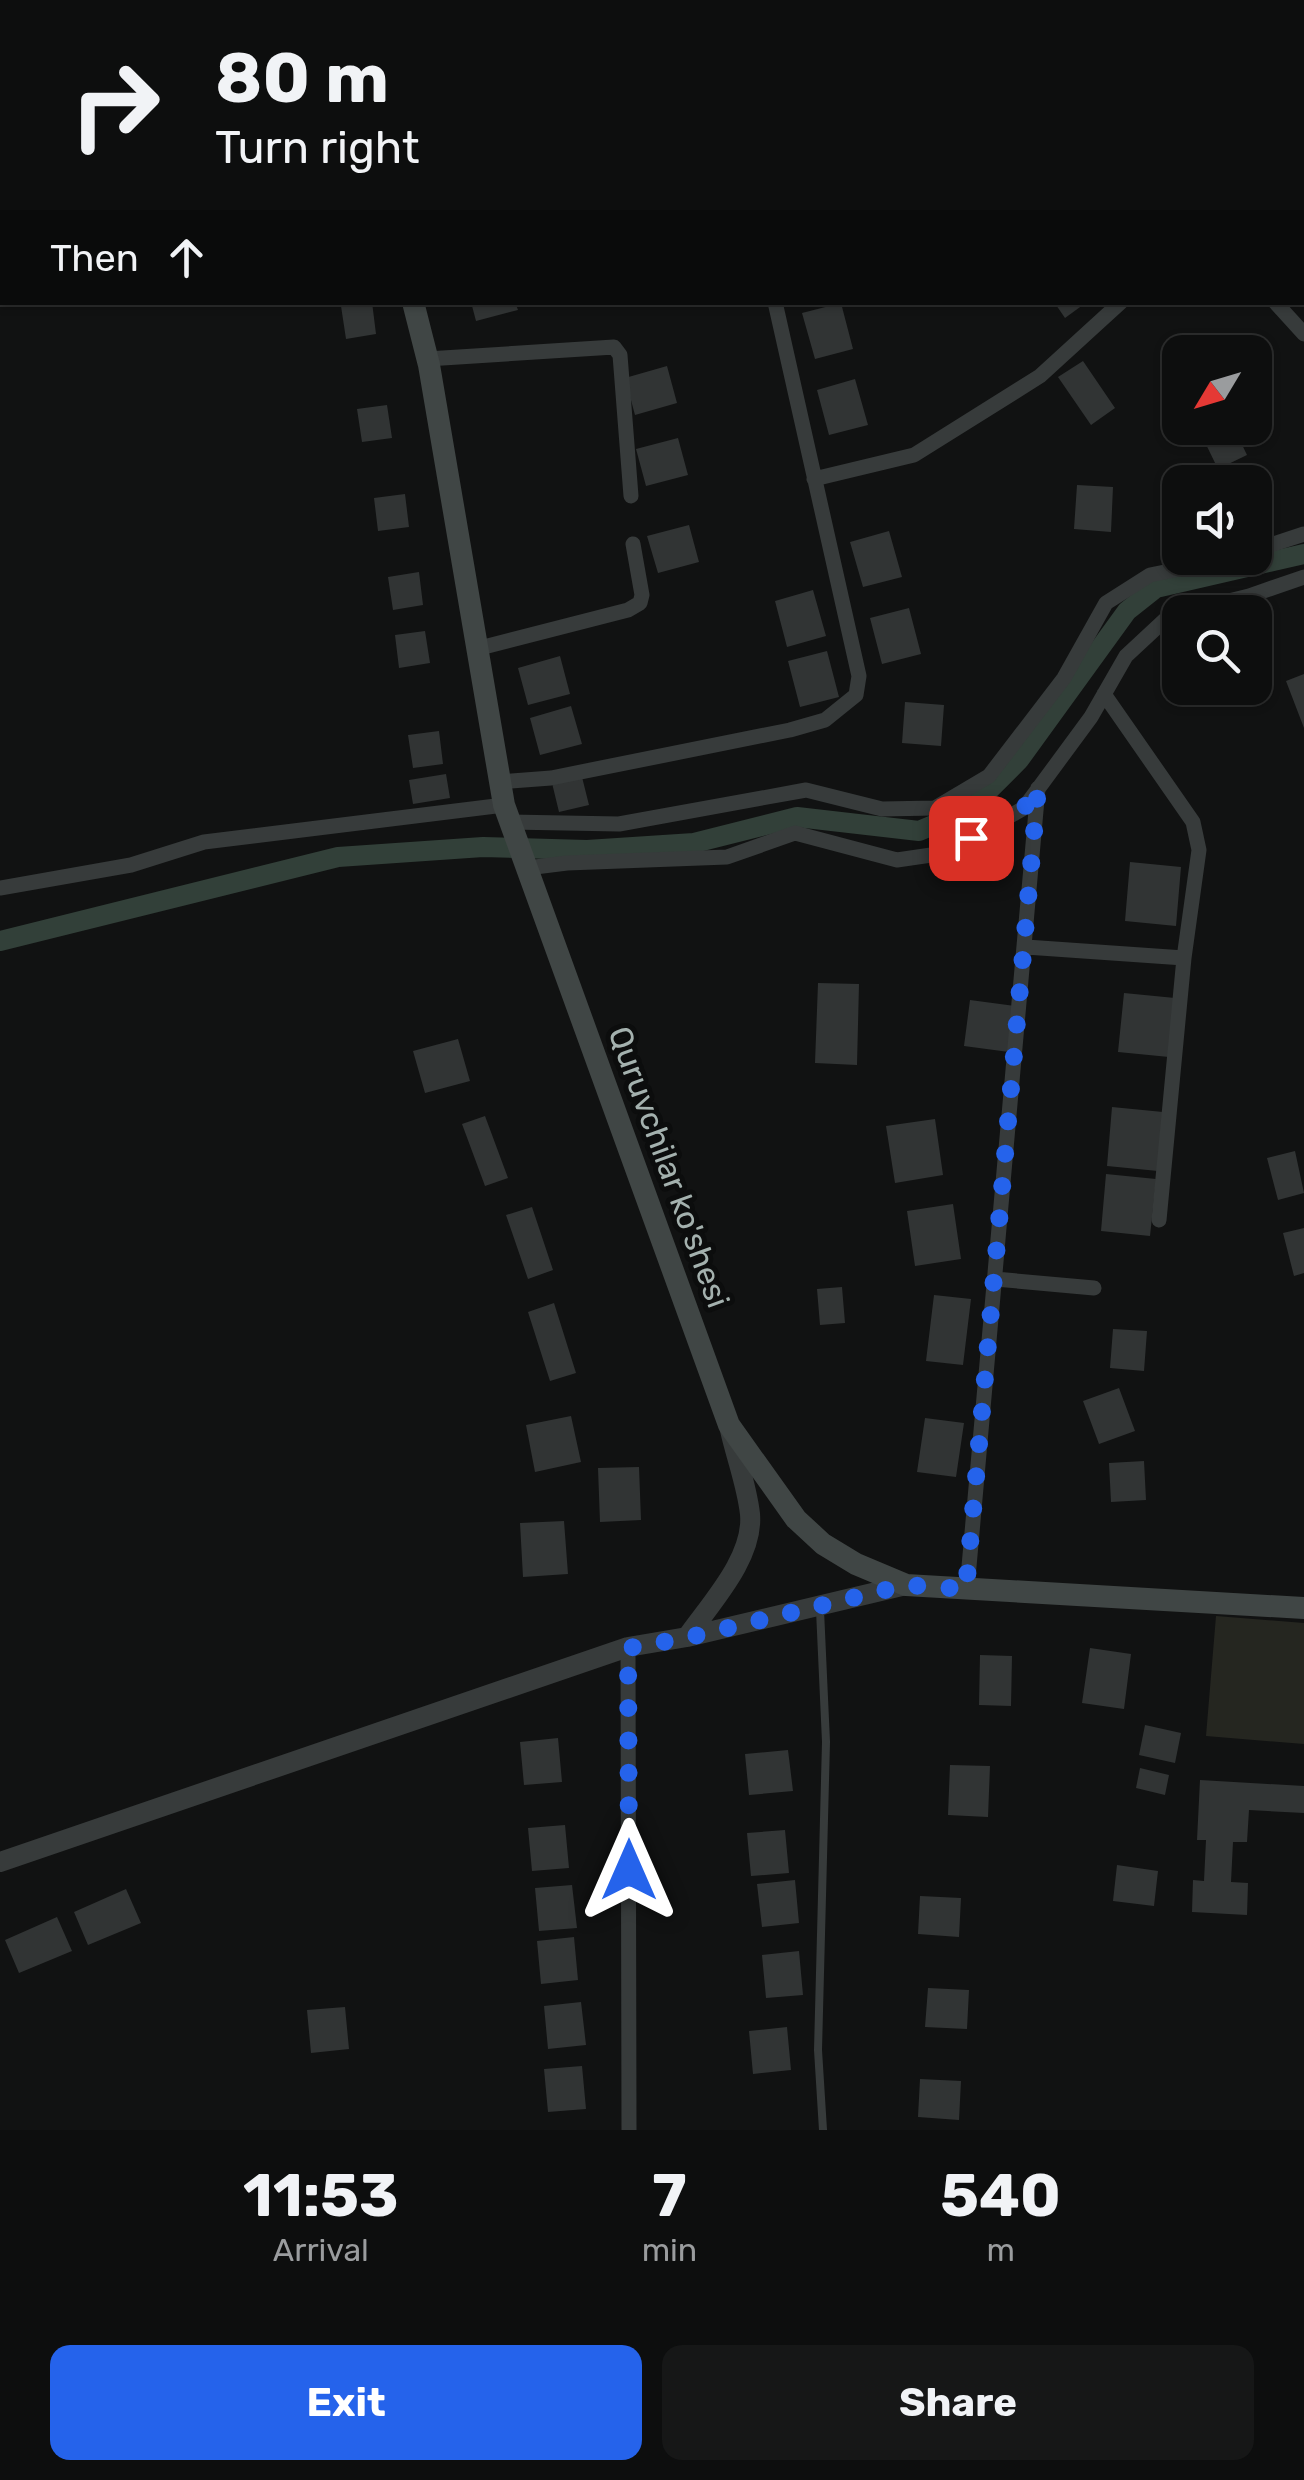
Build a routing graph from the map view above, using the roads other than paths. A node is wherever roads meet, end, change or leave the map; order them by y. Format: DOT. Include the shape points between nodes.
graph roads {
  1 [pos="413,305"];
  2 [pos="776,305"];
  3 [pos="1117,305"];
  4 [pos="1278,305"];
  5 [pos="1304,334"];
  6 [pos="427,359"];
  7 [pos="814,478"];
  8 [pos="632,496"];
  9 [pos="1304,534"];
  10 [pos="632,544"];
  11 [pos="1272,544"];
  12 [pos="1162,573"];
  13 [pos="1304,577"];
  14 [pos="1252,595"];
  15 [pos="1162,623"];
  16 [pos="476,649"];
  17 [pos="1104,694"];
  18 [pos="498,782"];
  19 [pos="1038,788"];
  20 [pos="509,820"];
  21 [pos="525,862"];
  22 [pos="0,888"];
  23 [pos="1026,947"];
  24 [pos="1184,958"];
  25 [pos="1159,1220"];
  26 [pos="996,1280"];
  27 [pos="1094,1288"];
  28 [pos="728,1425"];
  29 [pos="906,1585"];
  30 [pos="966,1589"];
  31 [pos="820,1606"];
  32 [pos="1304,1608"];
  33 [pos="686,1638"];
  34 [pos="628,1648"];
  35 [pos="0,1862"];
  36 [pos="629,2130"];
  37 [pos="822,2130"];
  1 -- 6 [label="main road, Quruvchilar ko'shesi"];
  2 -- 7 [label="street"];
  3 -- 7 [label="street" via="1040,376 914,455"];
  4 -- 5 [label="street"];
  6 -- 8 [label="street" via="614,346"];
  6 -- 16 [label="main road, Quruvchilar ko'shesi"];
  7 -- 18 [label="street" via="859,676 848,704 825,720 790,730 551,778"];
  9 -- 11 [label="street"];
  10 -- 16 [label="street" via="640,602"];
  12 -- 20 [label="street" via="1106,604 1064,678 989,776 935,808 882,809 806,790 619,824"];
  13 -- 14 [label="street"];
  15 -- 17 [label="street" via="1126,656"];
  16 -- 18 [label="main road, Quruvchilar ko'shesi"];
  17 -- 19 [label="street"];
  17 -- 24 [label="street" via="1193,822 1199,850"];
  18 -- 20 [label="main road, Quruvchilar ko'shesi"];
  19 -- 21 [label="street" via="1024,808 945,853 897,860 795,833 727,857"];
  19 -- 23 [label="street"];
  20 -- 21 [label="main road, Quruvchilar ko'shesi"];
  20 -- 22 [label="street" via="204,842 131,865"];
  21 -- 28 [label="main road, Quruvchilar ko'shesi"];
  23 -- 24 [label="street"];
  23 -- 26 [label="street"];
  24 -- 25 [label="street"];
  26 -- 27 [label="street"];
  26 -- 30 [label="street"];
  28 -- 29 [label="main road, Quruvchilar ko'shesi" via="796,1520 856,1564"];
  28 -- 33 [label="street" via="751,1516 733,1570"];
  29 -- 30 [label="main road, Quruvchilar ko'shesi"];
  29 -- 31 [label="street"];
  30 -- 32 [label="main road, Quruvchilar ko'shesi"];
  31 -- 33 [label="street"];
  31 -- 37 [label="lane" via="826,1742"];
  33 -- 34 [label="street"];
  34 -- 35 [label="street"];
  34 -- 36 [label="street"];
}
